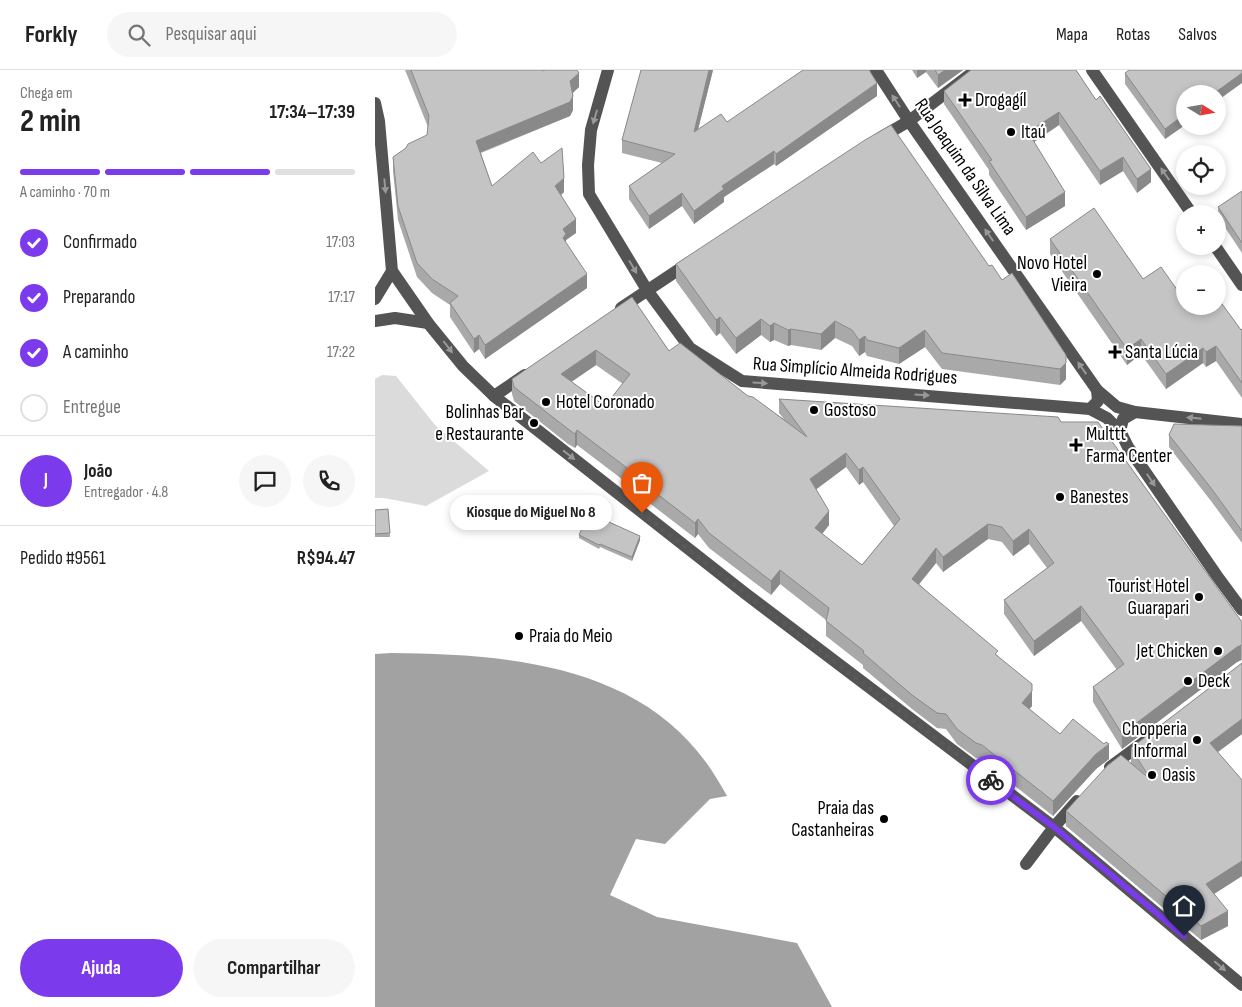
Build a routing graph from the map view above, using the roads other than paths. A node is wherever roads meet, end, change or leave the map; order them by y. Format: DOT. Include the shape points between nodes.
graph roads {
  1 [pos="608,70"];
  2 [pos="876,70"];
  3 [pos="976,70"];
  4 [pos="1093,70"];
  5 [pos="375,103"];
  6 [pos="909,121"];
  7 [pos="869,145"];
  8 [pos="1186,205"];
  9 [pos="1221,255"];
  10 [pos="696,258"];
  11 [pos="392,271"];
  12 [pos="1242,285"];
  13 [pos="647,290"];
  14 [pos="375,299"];
  15 [pos="615,313"];
  16 [pos="375,320"];
  17 [pos="428,322"];
  18 [pos="534,368"];
  19 [pos="1097,390"];
  20 [pos="494,396"];
  21 [pos="1090,408"];
  22 [pos="1135,412"];
  23 [pos="1242,424"];
  24 [pos="1120,431"];
  25 [pos="1242,610"];
  26 [pos="1157,732"];
  27 [pos="1102,774"];
  28 [pos="1084,794"];
  29 [pos="1054,827"];
  30 [pos="1026,864"];
  31 [pos="1242,985"];
  1 -- 13 [label="street, Rua Simplício Almeida Rodrigues, one-way" via="591,130 587,164 589,194"];
  6 -- 2 [label="street, Rua Joaquim da Silva Lima, one-way"];
  3 -- 6 [label="street"];
  8 -- 4 [label="street, one-way"];
  5 -- 11 [label="street, one-way"];
  6 -- 7 [label="street"];
  19 -- 6 [label="street, Rua Joaquim da Silva Lima, one-way"];
  9 -- 12 [label="street"];
  10 -- 13 [label="street"];
  11 -- 14 [label="street"];
  11 -- 17 [label="street"];
  13 -- 15 [label="street"];
  13 -- 21 [label="street, Rua Simplício Almeida Rodrigues, one-way" via="689,348 742,381"];
  16 -- 17 [label="street" via="395,318"];
  17 -- 20 [label="street, one-way" via="463,366"];
  18 -- 20 [label="street"];
  19 -- 21 [label="street" via="1098,401"];
  19 -- 22 [label="street, Rua Joaquim da Silva Lima" via="1117,407"];
  20 -- 29 [label="street, one-way" via="745,594"];
  21 -- 24 [label="street, Rua Simplício Almeida Rodrigues"];
  23 -- 22 [label="street, Rua Joaquim da Silva Lima, one-way"];
  22 -- 24 [label="street" via="1123,418"];
  24 -- 25 [label="street, one-way"];
  26 -- 27 [label="street"];
  28 -- 29 [label="street"];
  29 -- 30 [label="street"];
  29 -- 31 [label="street, one-way"];
}
